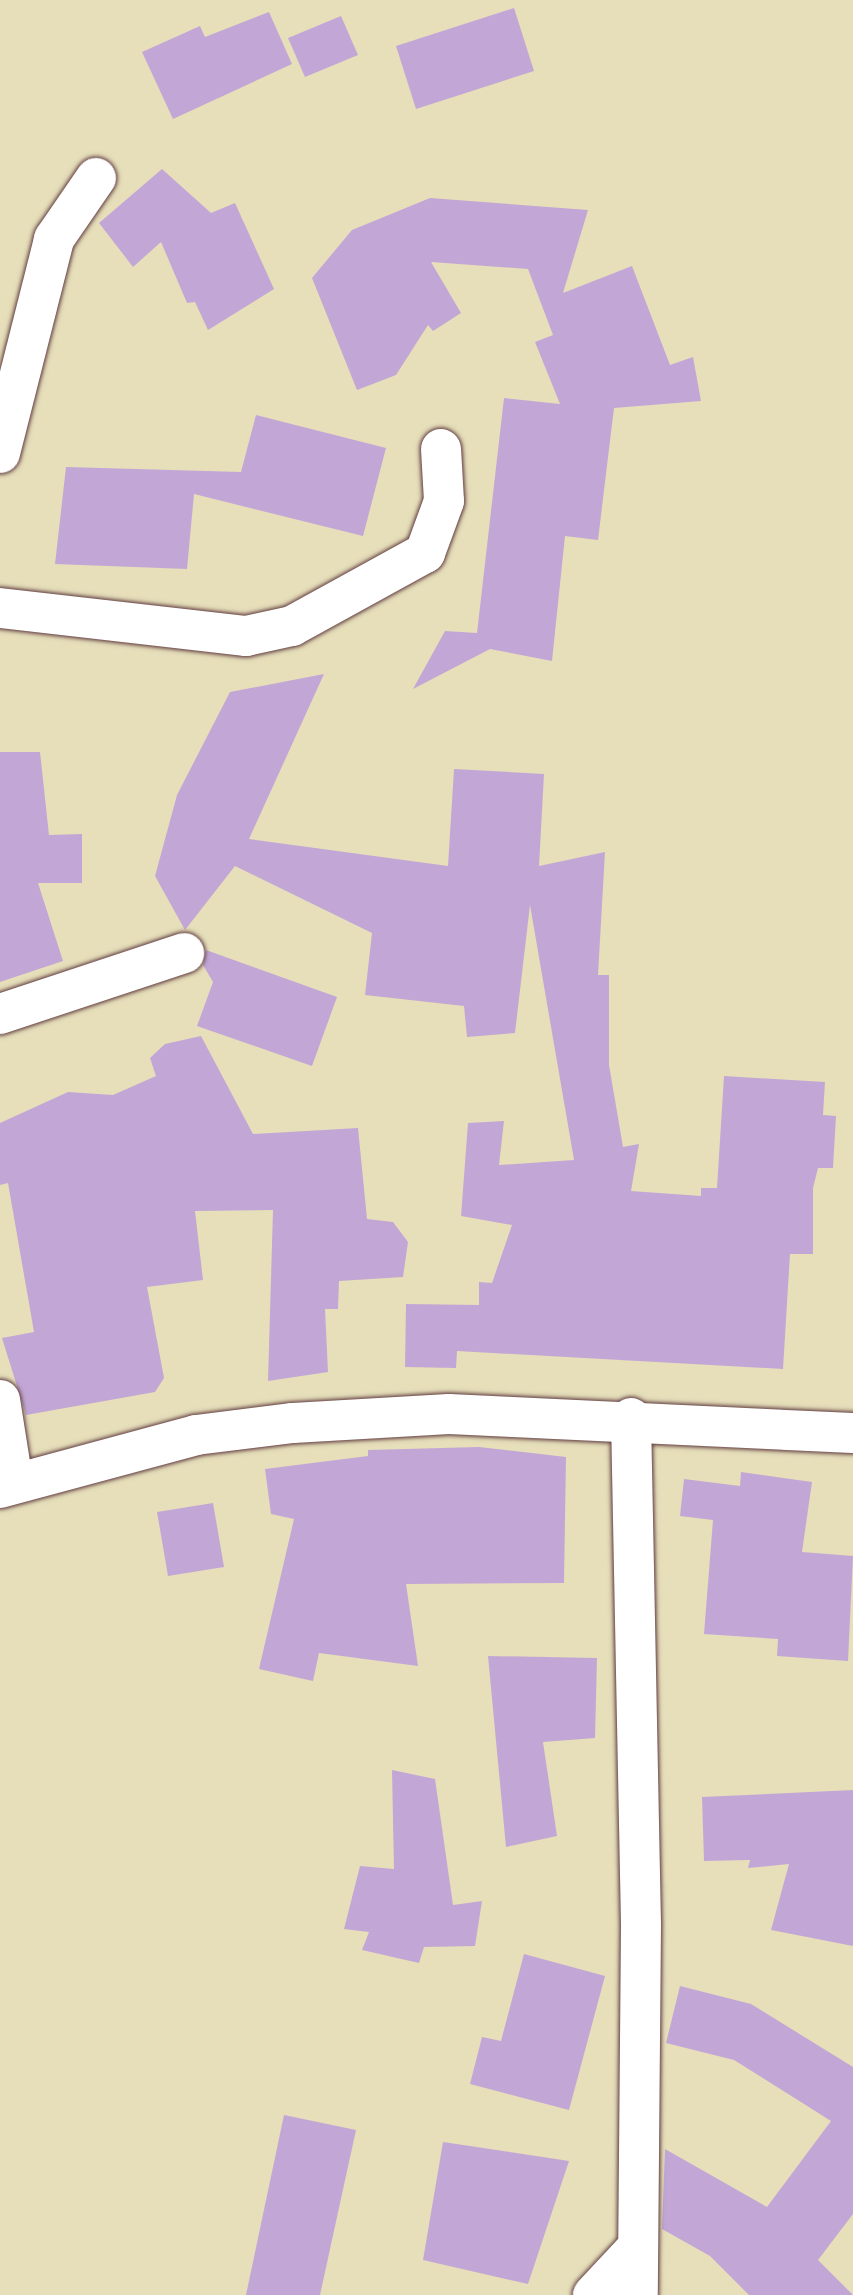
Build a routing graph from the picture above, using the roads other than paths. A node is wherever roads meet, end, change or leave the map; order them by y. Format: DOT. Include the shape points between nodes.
graph roads {
  1 [pos="96,178"];
  2 [pos="441,449"];
  3 [pos="0,453"];
  4 [pos="0,608"];
  5 [pos="184,953"];
  6 [pos="0,1014"];
  7 [pos="0,1400"];
  8 [pos="631,1418"];
  9 [pos="853,1433"];
  10 [pos="6,1485"];
  11 [pos="637,2248"];
  12 [pos="593,2295"];
  13 [pos="638,2295"];
  1 -- 3 [label="street" via="54,239"];
  2 -- 4 [label="street" via="444,501 425,553 292,626 246,636"];
  5 -- 6 [label="street"];
  7 -- 10 [label="street"];
  8 -- 9 [label="street"];
  8 -- 10 [label="street" via="449,1414 293,1423 196,1435"];
  8 -- 11 [label="street" via="641,1925"];
  11 -- 12 [label="street"];
  11 -- 13 [label="street"];
}
